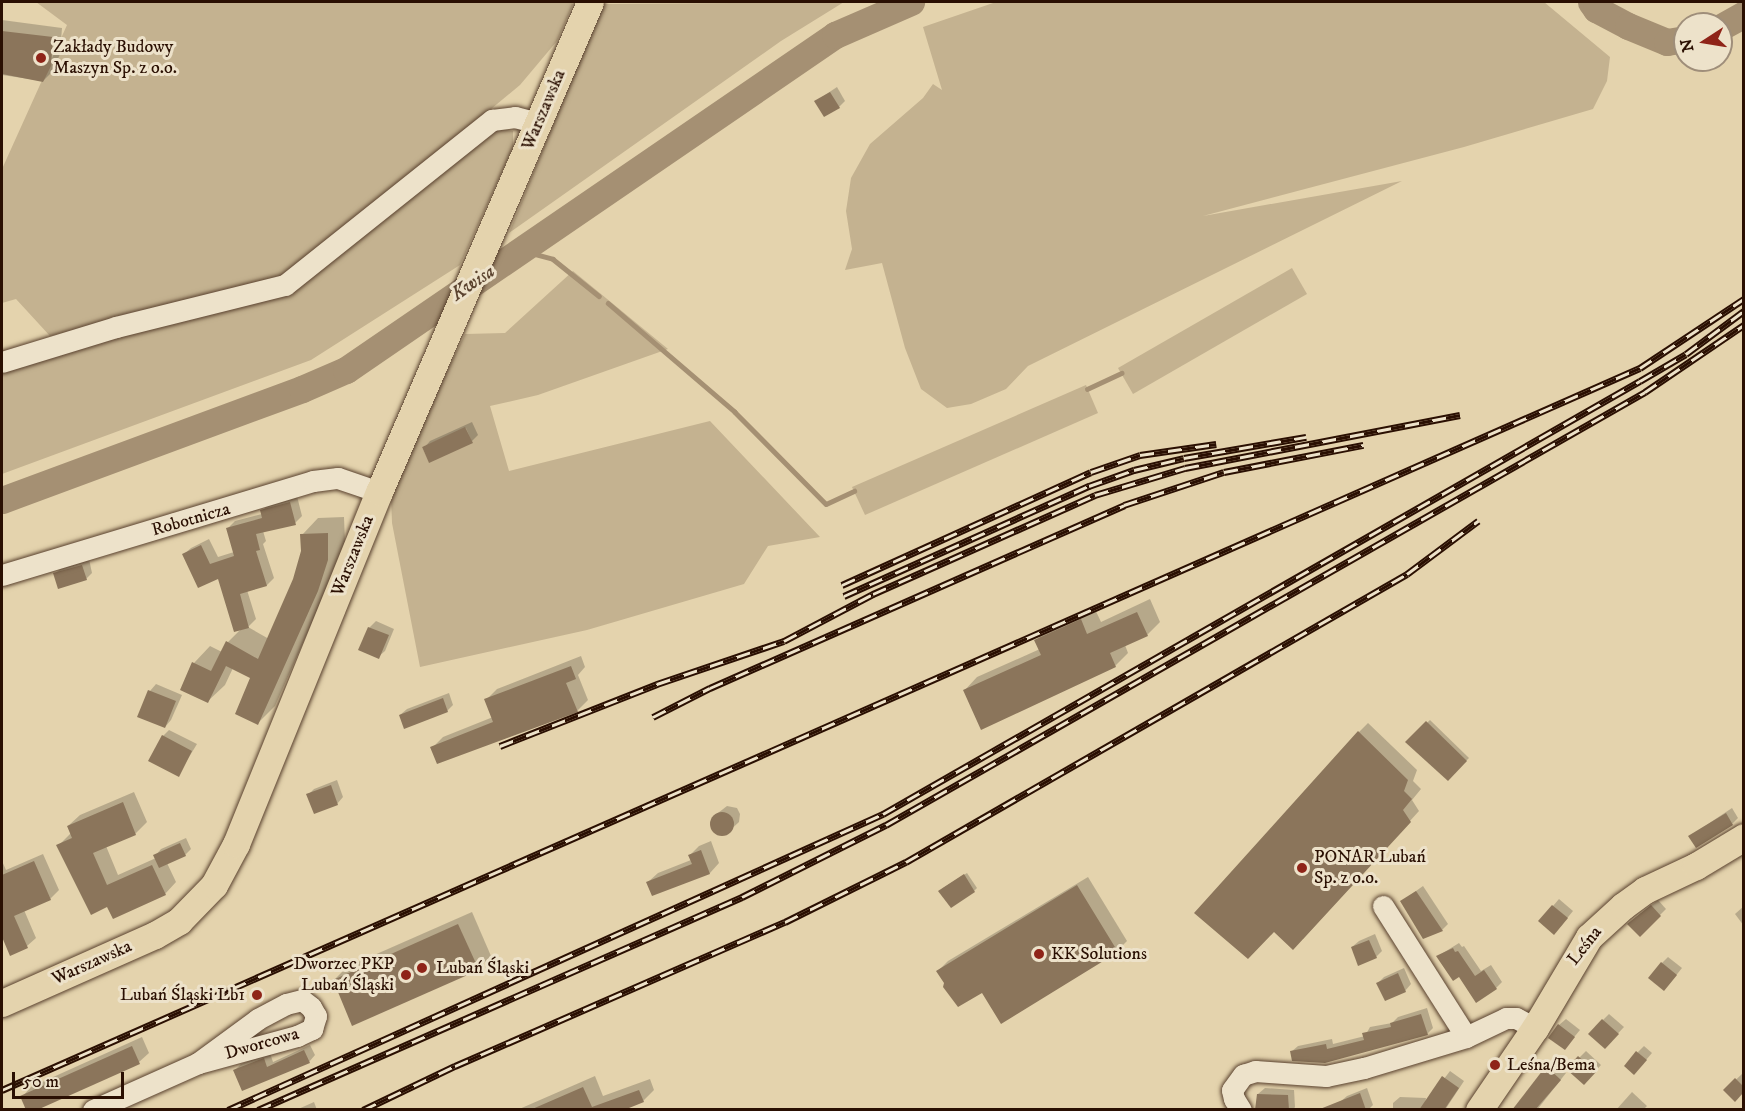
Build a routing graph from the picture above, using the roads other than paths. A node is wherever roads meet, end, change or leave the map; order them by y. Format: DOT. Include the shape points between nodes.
graph roads {
  1 [pos="590,2"];
  2 [pos="535,132"];
  3 [pos="2,362"];
  4 [pos="379,492"];
  5 [pos="2,575"];
  6 [pos="1743,837"];
  7 [pos="1383,906"];
  8 [pos="2,1003"];
  9 [pos="1534,1028"];
  10 [pos="1466,1037"];
  11 [pos="198,1063"];
  12 [pos="93,1110"];
  13 [pos="1241,1110"];
  14 [pos="1479,1110"];
  1 -- 2 [label="main road, Warszawska"];
  2 -- 3 [label="street" via="515,117 492,120 285,285 116,327"];
  2 -- 4 [label="main road, Warszawska"];
  4 -- 5 [label="street, Robotnicza" via="338,478 313,482"];
  4 -- 8 [label="main road, Warszawska" via="236,844 214,885 179,921 155,935"];
  6 -- 9 [label="main road, Leśna" via="1645,891 1605,921 1575,955"];
  7 -- 10 [label="street"];
  9 -- 10 [label="street" via="1516,1018 1506,1018"];
  9 -- 14 [label="main road, Leśna"];
  10 -- 13 [label="street" via="1326,1076 1255,1071 1243,1075 1232,1090"];
  11 -- 11 [label="street, Dworcowa" via="258,1018 286,1004 302,1000 316,1016 312,1029 297,1036"];
  11 -- 12 [label="street, Dworcowa"];
}
